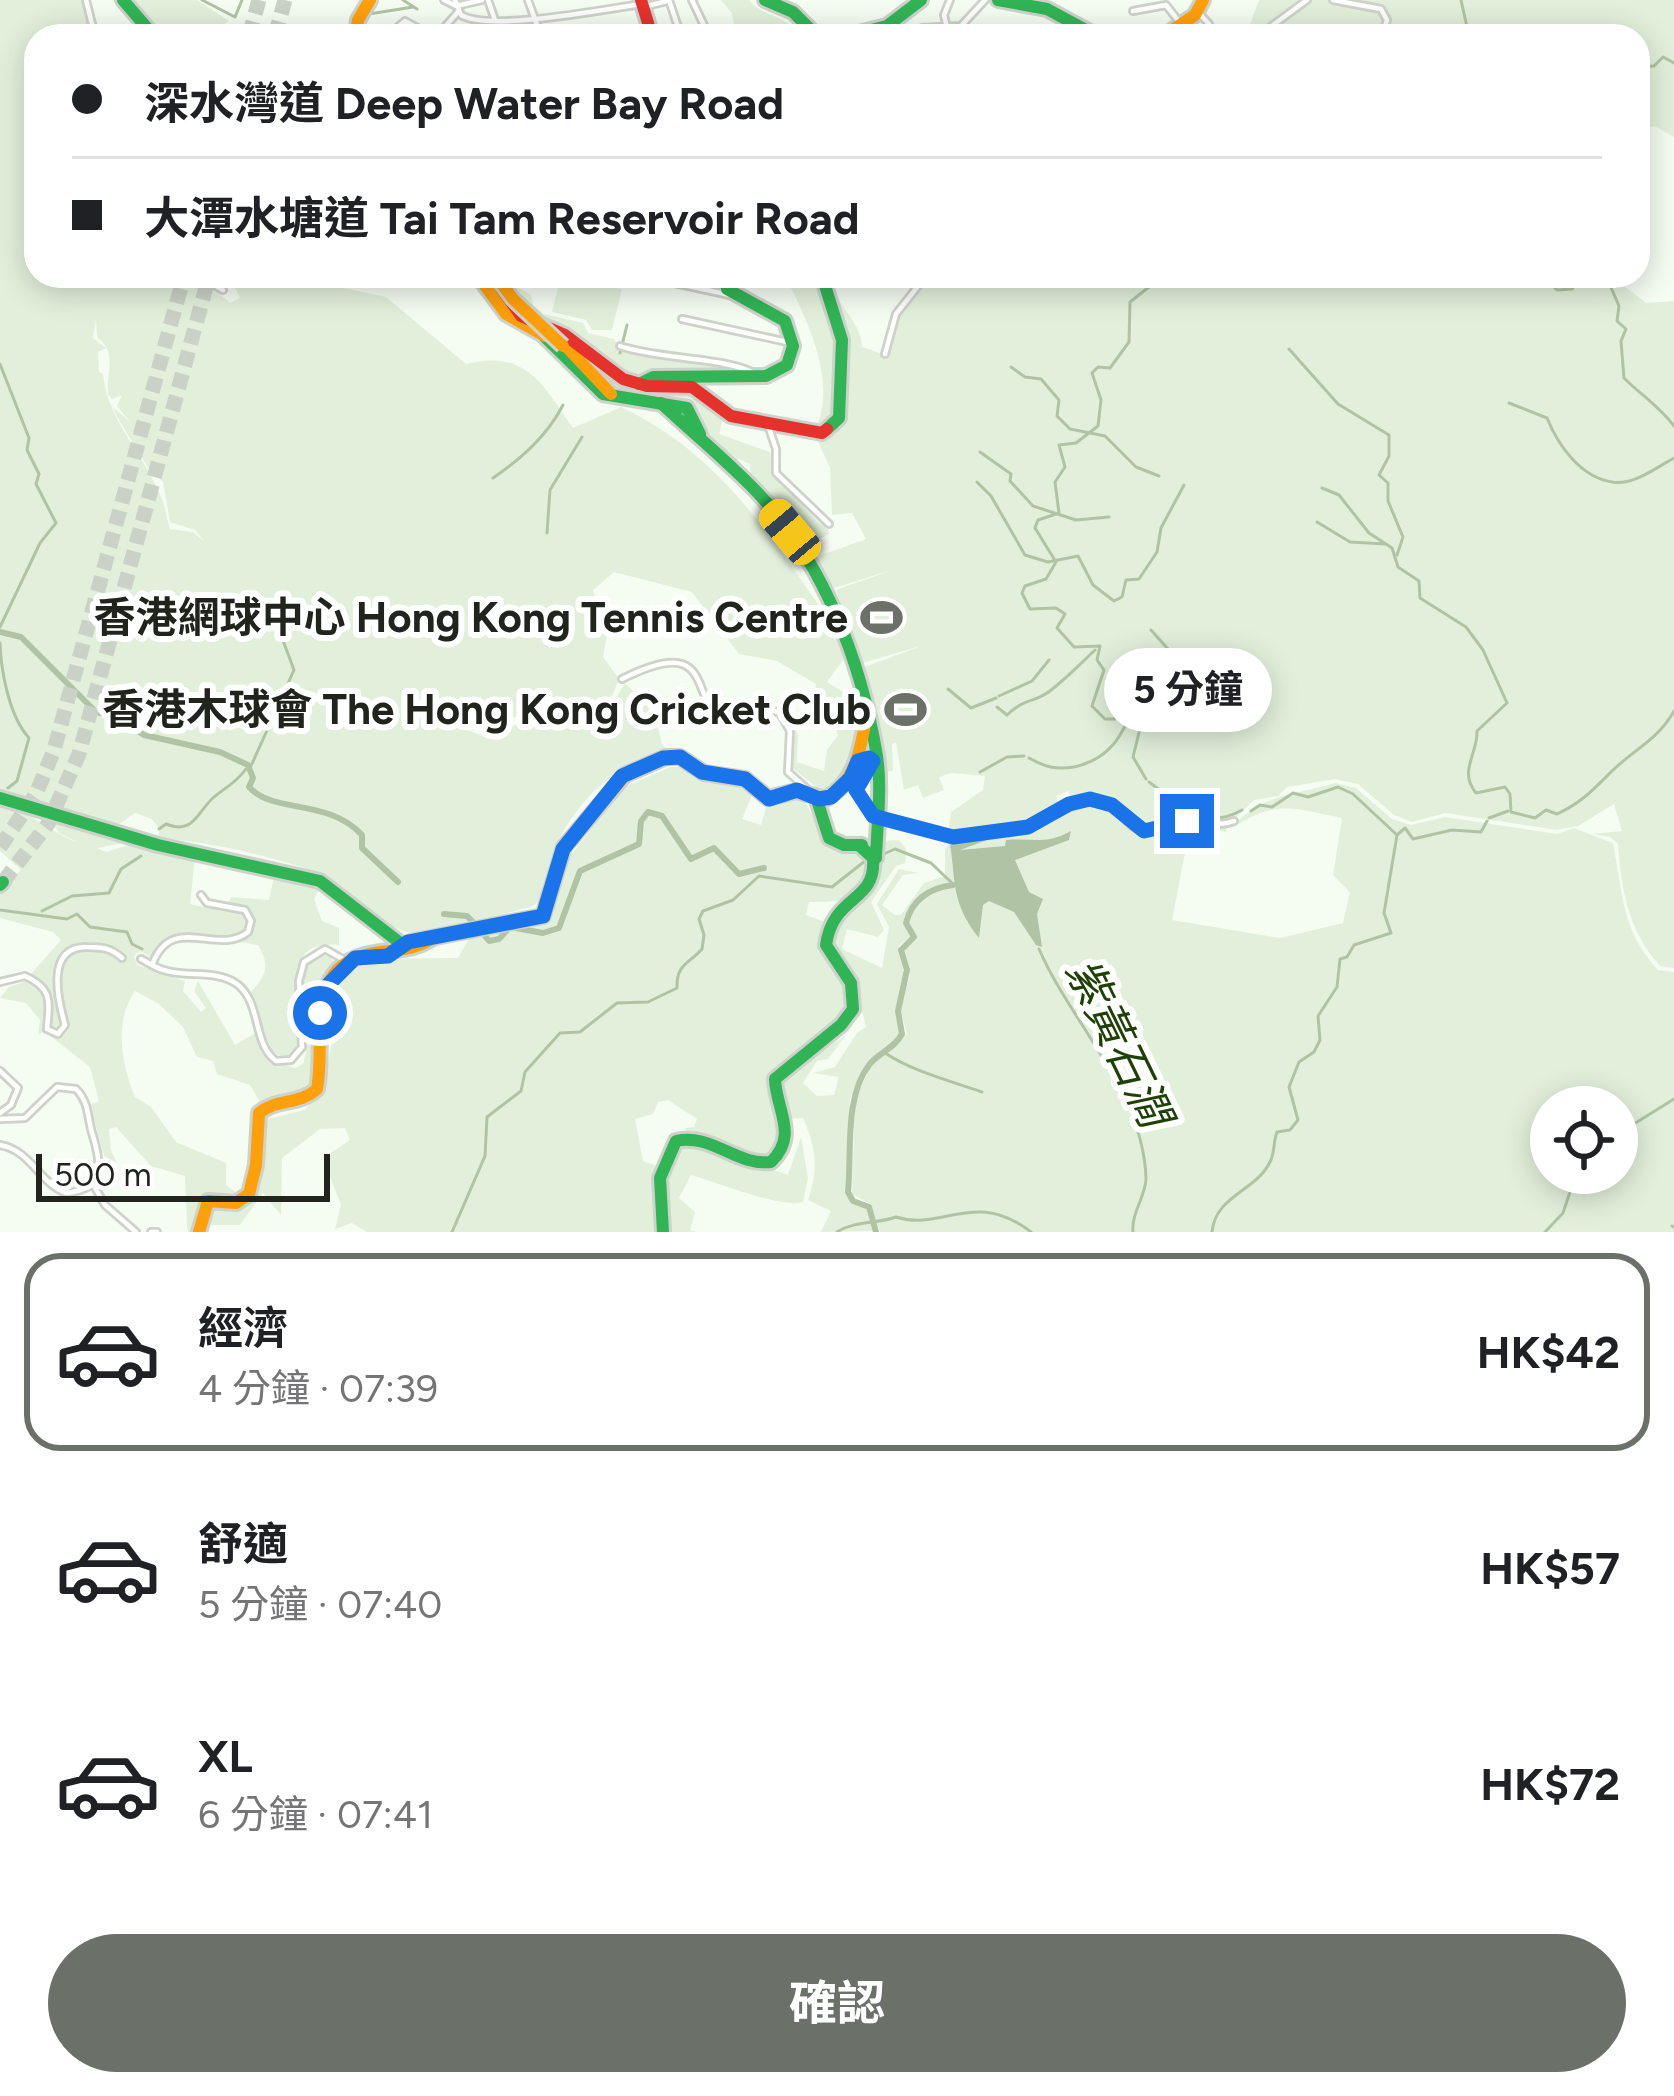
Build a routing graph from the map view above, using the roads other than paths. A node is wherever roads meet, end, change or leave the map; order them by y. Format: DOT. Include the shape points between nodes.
graph roads {
  1 [pos="123,0"];
  2 [pos="444,0"];
  3 [pos="485,0"];
  4 [pos="527,0"];
  5 [pos="669,0"];
  6 [pos="765,0"];
  7 [pos="921,0"];
  8 [pos="985,0"];
  9 [pos="998,0"];
  10 [pos="1307,0"];
  11 [pos="1333,0"];
  12 [pos="642,4"];
  13 [pos="456,6"];
  14 [pos="1201,6"];
  15 [pos="1133,11"];
  16 [pos="535,19"];
  17 [pos="495,20"];
  18 [pos="144,24"];
  19 [pos="537,24"];
  20 [pos="805,24"];
  21 [pos="890,24"];
  22 [pos="964,24"];
  23 [pos="1075,24"];
  24 [pos="1181,24"];
  25 [pos="1274,24"];
  26 [pos="1385,24"];
  27 [pos="221,288"];
  28 [pos="493,288"];
  29 [pos="498,288"];
  30 [pos="824,288"];
  31 [pos="917,288"];
  32 [pos="728,289"];
  33 [pos="224,290"];
  34 [pos="496,294"];
  35 [pos="682,319"];
  36 [pos="786,340"];
  37 [pos="621,346"];
  38 [pos="885,354"];
  39 [pos="743,369"];
  40 [pos="639,383"];
  41 [pos="616,397"];
  42 [pos="768,425"];
  43 [pos="829,524"];
  44 [pos="622,679"];
  45 [pos="871,762"];
  46 [pos="851,778"];
  47 [pos="856,793"];
  48 [pos="0,798"];
  49 [pos="824,804"];
  50 [pos="1234,821"];
  51 [pos="875,855"];
  52 [pos="201,895"];
  53 [pos="373,920"];
  54 [pos="437,936"];
  55 [pos="409,947"];
  56 [pos="335,951"];
  57 [pos="122,958"];
  58 [pos="141,959"];
  59 [pos="152,965"];
  60 [pos="343,967"];
  61 [pos="0,982"];
  62 [pos="0,1070"];
  63 [pos="0,1116"];
  64 [pos="0,1144"];
  65 [pos="93,1184"];
  66 [pos="136,1232"];
  67 [pos="199,1232"];
  68 [pos="663,1232"];
  1 -- 18 [label="main road"];
  2 -- 13 [label="street"];
  3 -- 13 [label="street"];
  3 -- 17 [label="street"];
  4 -- 16 [label="street"];
  5 -- 12 [label="street"];
  6 -- 20 [label="main road"];
  7 -- 21 [label="main road"];
  8 -- 22 [label="street"];
  9 -- 23 [label="main road" via="1047,9"];
  10 -- 25 [label="street"];
  11 -- 26 [label="street" via="1381,9"];
  12 -- 16 [label="street"];
  13 -- 17 [label="street" via="469,20"];
  14 -- 24 [label="main road"];
  15 -- 24 [label="street" via="1166,5"];
  16 -- 17 [label="street"];
  16 -- 19 [label="street"];
  27 -- 33 [label="street"];
  28 -- 34 [label="main road"];
  29 -- 41 [label="main road, bridge"];
  30 -- 42 [label="main road" via="842,331 838,420 819,434"];
  31 -- 38 [label="street" via="896,314"];
  32 -- 36 [label="main road" via="770,308"];
  34 -- 40 [label="main road"];
  34 -- 41 [label="main road" via="516,322 567,344"];
  35 -- 36 [label="street"];
  36 -- 39 [label="main road" via="784,369 761,376"];
  37 -- 39 [label="street"];
  39 -- 40 [label="main road"];
  40 -- 42 [label="main road" via="697,389 731,416"];
  41 -- 45 [label="main road" via="661,403 690,420 815,567 867,713"];
  42 -- 43 [label="street" via="776,473"];
  44 -- 49 [label="street" via="680,664 698,676 724,718 781,713 790,731 788,770"];
  45 -- 46 [label="main road"];
  45 -- 47 [label="street"];
  45 -- 51 [label="main road"];
  46 -- 47 [label="street"];
  46 -- 49 [label="main road"];
  47 -- 50 [label="street" via="878,818 957,836 1028,827 1090,799 1112,805 1144,831 1177,821"];
  48 -- 53 [label="main road" via="158,845 296,872"];
  49 -- 51 [label="main road" via="831,840"];
  49 -- 54 [label="main road" via="797,790 766,798 742,778 663,758 618,779 563,849 543,916"];
  51 -- 68 [label="main road" via="864,893 834,913 824,947 851,983 852,1012 774,1082 785,1115 782,1149 762,1164 702,1138 679,1139 660,1178"];
  52 -- 59 [label="street" via="245,910 248,932 236,940 175,939"];
  53 -- 54 [label="main road" via="404,934"];
  53 -- 55 [label="main road"];
  54 -- 55 [label="main road"];
  55 -- 60 [label="main road"];
  56 -- 59 [label="street" via="319,950 302,965 302,1047 285,1062 267,1053 236,984"];
  56 -- 60 [label="street"];
  56 -- 60 [label="street"];
  57 -- 61 [label="street" via="78,946 65,956 57,973 65,1025 58,1034 46,1027 47,991 27,976"];
  58 -- 59 [label="street"];
  60 -- 67 [label="main road" via="320,1006 317,1089 259,1113 249,1194 236,1203 208,1201"];
  62 -- 63 [label="street" via="18,1088"];
  63 -- 65 [label="street" via="25,1118 57,1088 79,1091 102,1159"];
  64 -- 65 [label="street" via="22,1151 56,1189"];
  65 -- 66 [label="street"];
}
